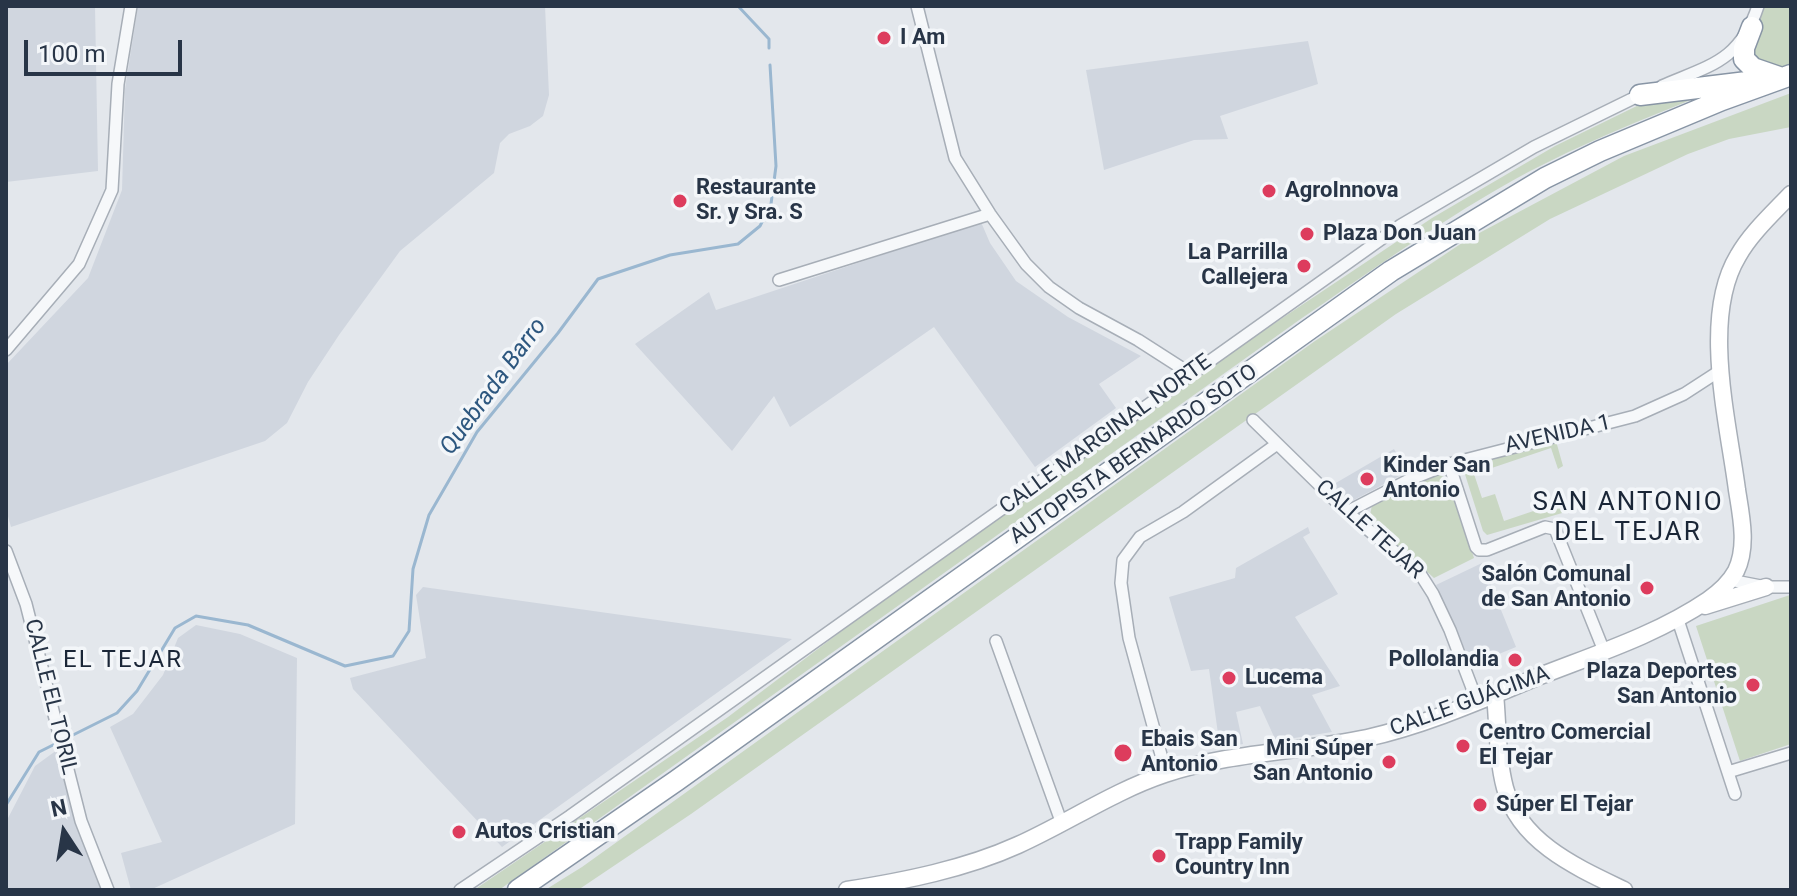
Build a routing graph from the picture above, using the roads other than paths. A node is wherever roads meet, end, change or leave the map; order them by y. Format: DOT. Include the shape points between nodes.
graph roads {
  1 [pos="131,6"];
  2 [pos="917,6"];
  3 [pos="1758,6"];
  4 [pos="1752,27"];
  5 [pos="1788,76"];
  6 [pos="1640,95"];
  7 [pos="1791,194"];
  8 [pos="990,214"];
  9 [pos="779,280"];
  10 [pos="6,350"];
  11 [pos="1721,370"];
  12 [pos="1191,374"];
  13 [pos="1253,420"];
  14 [pos="1277,444"];
  15 [pos="1449,464"];
  16 [pos="1347,512"];
  17 [pos="6,551"];
  18 [pos="1730,580"];
  19 [pos="1766,587"];
  20 [pos="1791,587"];
  21 [pos="1683,614"];
  22 [pos="996,641"];
  23 [pos="1604,651"];
  24 [pos="1495,694"];
  25 [pos="1477,701"];
  26 [pos="1791,753"];
  27 [pos="1728,772"];
  28 [pos="1166,773"];
  29 [pos="1735,794"];
  30 [pos="1062,824"];
  31 [pos="874,888"];
  32 [pos="108,890"];
  33 [pos="460,890"];
  34 [pos="518,890"];
  35 [pos="847,890"];
  36 [pos="1624,890"];
  1 -- 10 [label="street" via="118,84 112,190 79,264"];
  2 -- 8 [label="street" via="955,158"];
  3 -- 4 [label="street, CALLE MARGINAL NORTE"];
  4 -- 5 [label="highway" via="1744,59 1753,68"];
  4 -- 6 [label="street, CALLE MARGINAL NORTE" via="1727,56"];
  5 -- 6 [label="highway"];
  5 -- 34 [label="highway, AUTOPISTA BERNARDO SOTO" via="1545,178 1391,271"];
  6 -- 12 [label="street, CALLE MARGINAL NORTE" via="1534,147 1409,220"];
  7 -- 11 [label="main road" via="1743,247 1725,282 1720,303"];
  8 -- 9 [label="street"];
  8 -- 12 [label="street" via="1049,287"];
  11 -- 15 [label="street, AVENIDA 1" via="1635,416"];
  11 -- 18 [label="main road" via="1741,522 1742,549"];
  12 -- 33 [label="street, CALLE MARGINAL NORTE"];
  13 -- 14 [label="street, CALLE TEJAR"];
  14 -- 16 [label="street, CALLE TEJAR"];
  14 -- 28 [label="street" via="1140,537 1123,560 1129,638"];
  15 -- 16 [label="street, AVENIDA 1"];
  15 -- 23 [label="street" via="1479,550 1545,527 1555,529"];
  16 -- 25 [label="street, CALLE TEJAR" via="1426,580"];
  17 -- 32 [label="street, CALLE EL TORIL" via="26,604 81,821"];
  18 -- 19 [label="street"];
  18 -- 21 [label="main road, CALLE GUÁCIMA"];
  19 -- 20 [label="street"];
  19 -- 21 [label="main road"];
  21 -- 23 [label="main road, CALLE GUÁCIMA"];
  21 -- 27 [label="street"];
  22 -- 30 [label="street"];
  23 -- 24 [label="main road, CALLE GUÁCIMA"];
  24 -- 25 [label="main road, CALLE GUÁCIMA"];
  24 -- 36 [label="main road" via="1505,788 1521,821 1568,862"];
  25 -- 28 [label="main road, CALLE GUÁCIMA" via="1366,738 1230,757"];
  26 -- 27 [label="street"];
  27 -- 29 [label="street"];
  28 -- 30 [label="main road, CALLE GUÁCIMA"];
  30 -- 31 [label="main road, CALLE GUÁCIMA" via="965,864"];
  31 -- 35 [label="main road, CALLE GUÁCIMA"];
}
